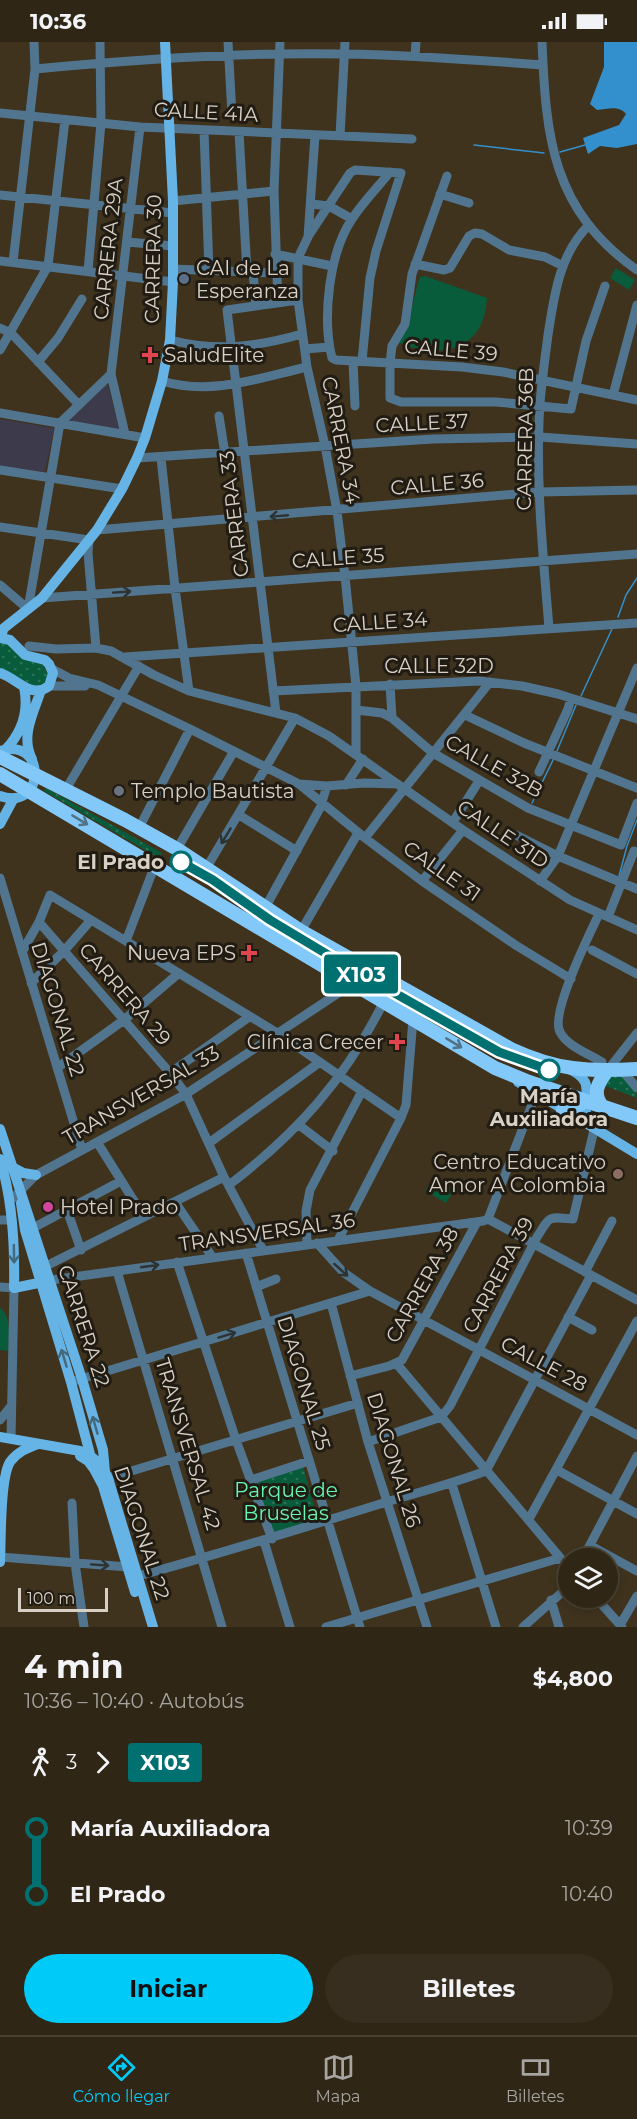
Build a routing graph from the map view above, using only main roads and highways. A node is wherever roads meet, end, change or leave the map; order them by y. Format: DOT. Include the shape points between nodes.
graph roads {
  1 [pos="165,42"];
  2 [pos="0,638"];
  3 [pos="0,673"];
  4 [pos="24,687"];
  5 [pos="45,688"];
  6 [pos="1,751"];
  7 [pos="34,768"];
  8 [pos="0,774"];
  9 [pos="22,795"];
  10 [pos="0,796"];
  11 [pos="125,819"];
  12 [pos="0,824"];
  13 [pos="349,980"];
  14 [pos="342,992"];
  15 [pos="556,1065"];
  16 [pos="495,1068"];
  17 [pos="605,1069"];
  18 [pos="637,1069"];
  19 [pos="586,1101"];
  20 [pos="602,1106"];
  21 [pos="563,1110"];
  22 [pos="637,1118"];
  23 [pos="594,1130"];
  24 [pos="1,1133"];
  25 [pos="637,1154"];
  26 [pos="0,1159"];
  27 [pos="12,1167"];
  28 [pos="36,1175"];
  29 [pos="12,1220"];
  30 [pos="31,1232"];
  31 [pos="46,1281"];
  32 [pos="76,1381"];
  33 [pos="5,1438"];
  34 [pos="42,1443"];
  35 [pos="63,1448"];
  36 [pos="90,1454"];
  37 [pos="0,1468"];
  38 [pos="105,1478"];
  39 [pos="4,1480"];
  40 [pos="122,1538"];
  41 [pos="0,1557"];
  42 [pos="0,1562"];
  43 [pos="146,1627"];
  44 [pos="153,1627"];
  1 -- 2 [label="main road, CARRERA 30" via="173,282 170,340 162,381 136,459 97,530 42,598 4,628"];
  2 -- 5 [label="main road" via="13,642 25,655 45,660 53,677"];
  3 -- 4 [label="main road"];
  4 -- 5 [label="main road"];
  4 -- 6 [label="main road" via="25,716 18,734"];
  5 -- 7 [label="main road" via="27,736"];
  6 -- 7 [label="highway"];
  7 -- 9 [label="main road"];
  7 -- 11 [label="highway"];
  7 -- 11 [label="highway" via="94,796"];
  8 -- 9 [label="highway"];
  9 -- 10 [label="main road"];
  9 -- 12 [label="main road"];
  9 -- 13 [label="highway, one-way" via="53,805"];
  11 -- 15 [label="highway" via="207,867 301,931 502,1045"];
  13 -- 14 [label="highway"];
  13 -- 16 [label="highway, one-way"];
  15 -- 17 [label="highway"];
  15 -- 19 [label="main road" via="572,1070 585,1081"];
  16 -- 19 [label="highway"];
  16 -- 21 [label="main road"];
  17 -- 18 [label="highway"];
  17 -- 20 [label="highway" via="596,1090"];
  19 -- 20 [label="highway"];
  19 -- 21 [label="highway"];
  19 -- 23 [label="main road" via="585,1116"];
  20 -- 22 [label="highway"];
  21 -- 23 [label="main road"];
  23 -- 25 [label="main road"];
  24 -- 27 [label="main road, CARRERA 22"];
  26 -- 29 [label="main road"];
  27 -- 28 [label="main road"];
  27 -- 30 [label="main road, CARRERA 22" via="28,1209"];
  29 -- 30 [label="main road"];
  29 -- 31 [label="main road, one-way" via="14,1288"];
  30 -- 31 [label="main road, CARRERA 22"];
  30 -- 31 [label="main road, CARRERA 22" via="46,1266"];
  32 -- 31 [label="main road, CARRERA 22, one-way"];
  32 -- 36 [label="main road, CARRERA 22"];
  38 -- 32 [label="main road, CARRERA 22, one-way" via="103,1450"];
  33 -- 34 [label="main road"];
  34 -- 35 [label="main road"];
  34 -- 39 [label="main road" via="12,1459"];
  35 -- 36 [label="main road"];
  35 -- 38 [label="main road" via="88,1461"];
  36 -- 38 [label="main road, DIAGONAL 22"];
  37 -- 39 [label="main road"];
  38 -- 40 [label="main road, DIAGONAL 22"];
  39 -- 41 [label="main road"];
  40 -- 43 [label="main road, DIAGONAL 22"];
  40 -- 44 [label="main road, DIAGONAL 22"];
  41 -- 42 [label="main road"];
}
